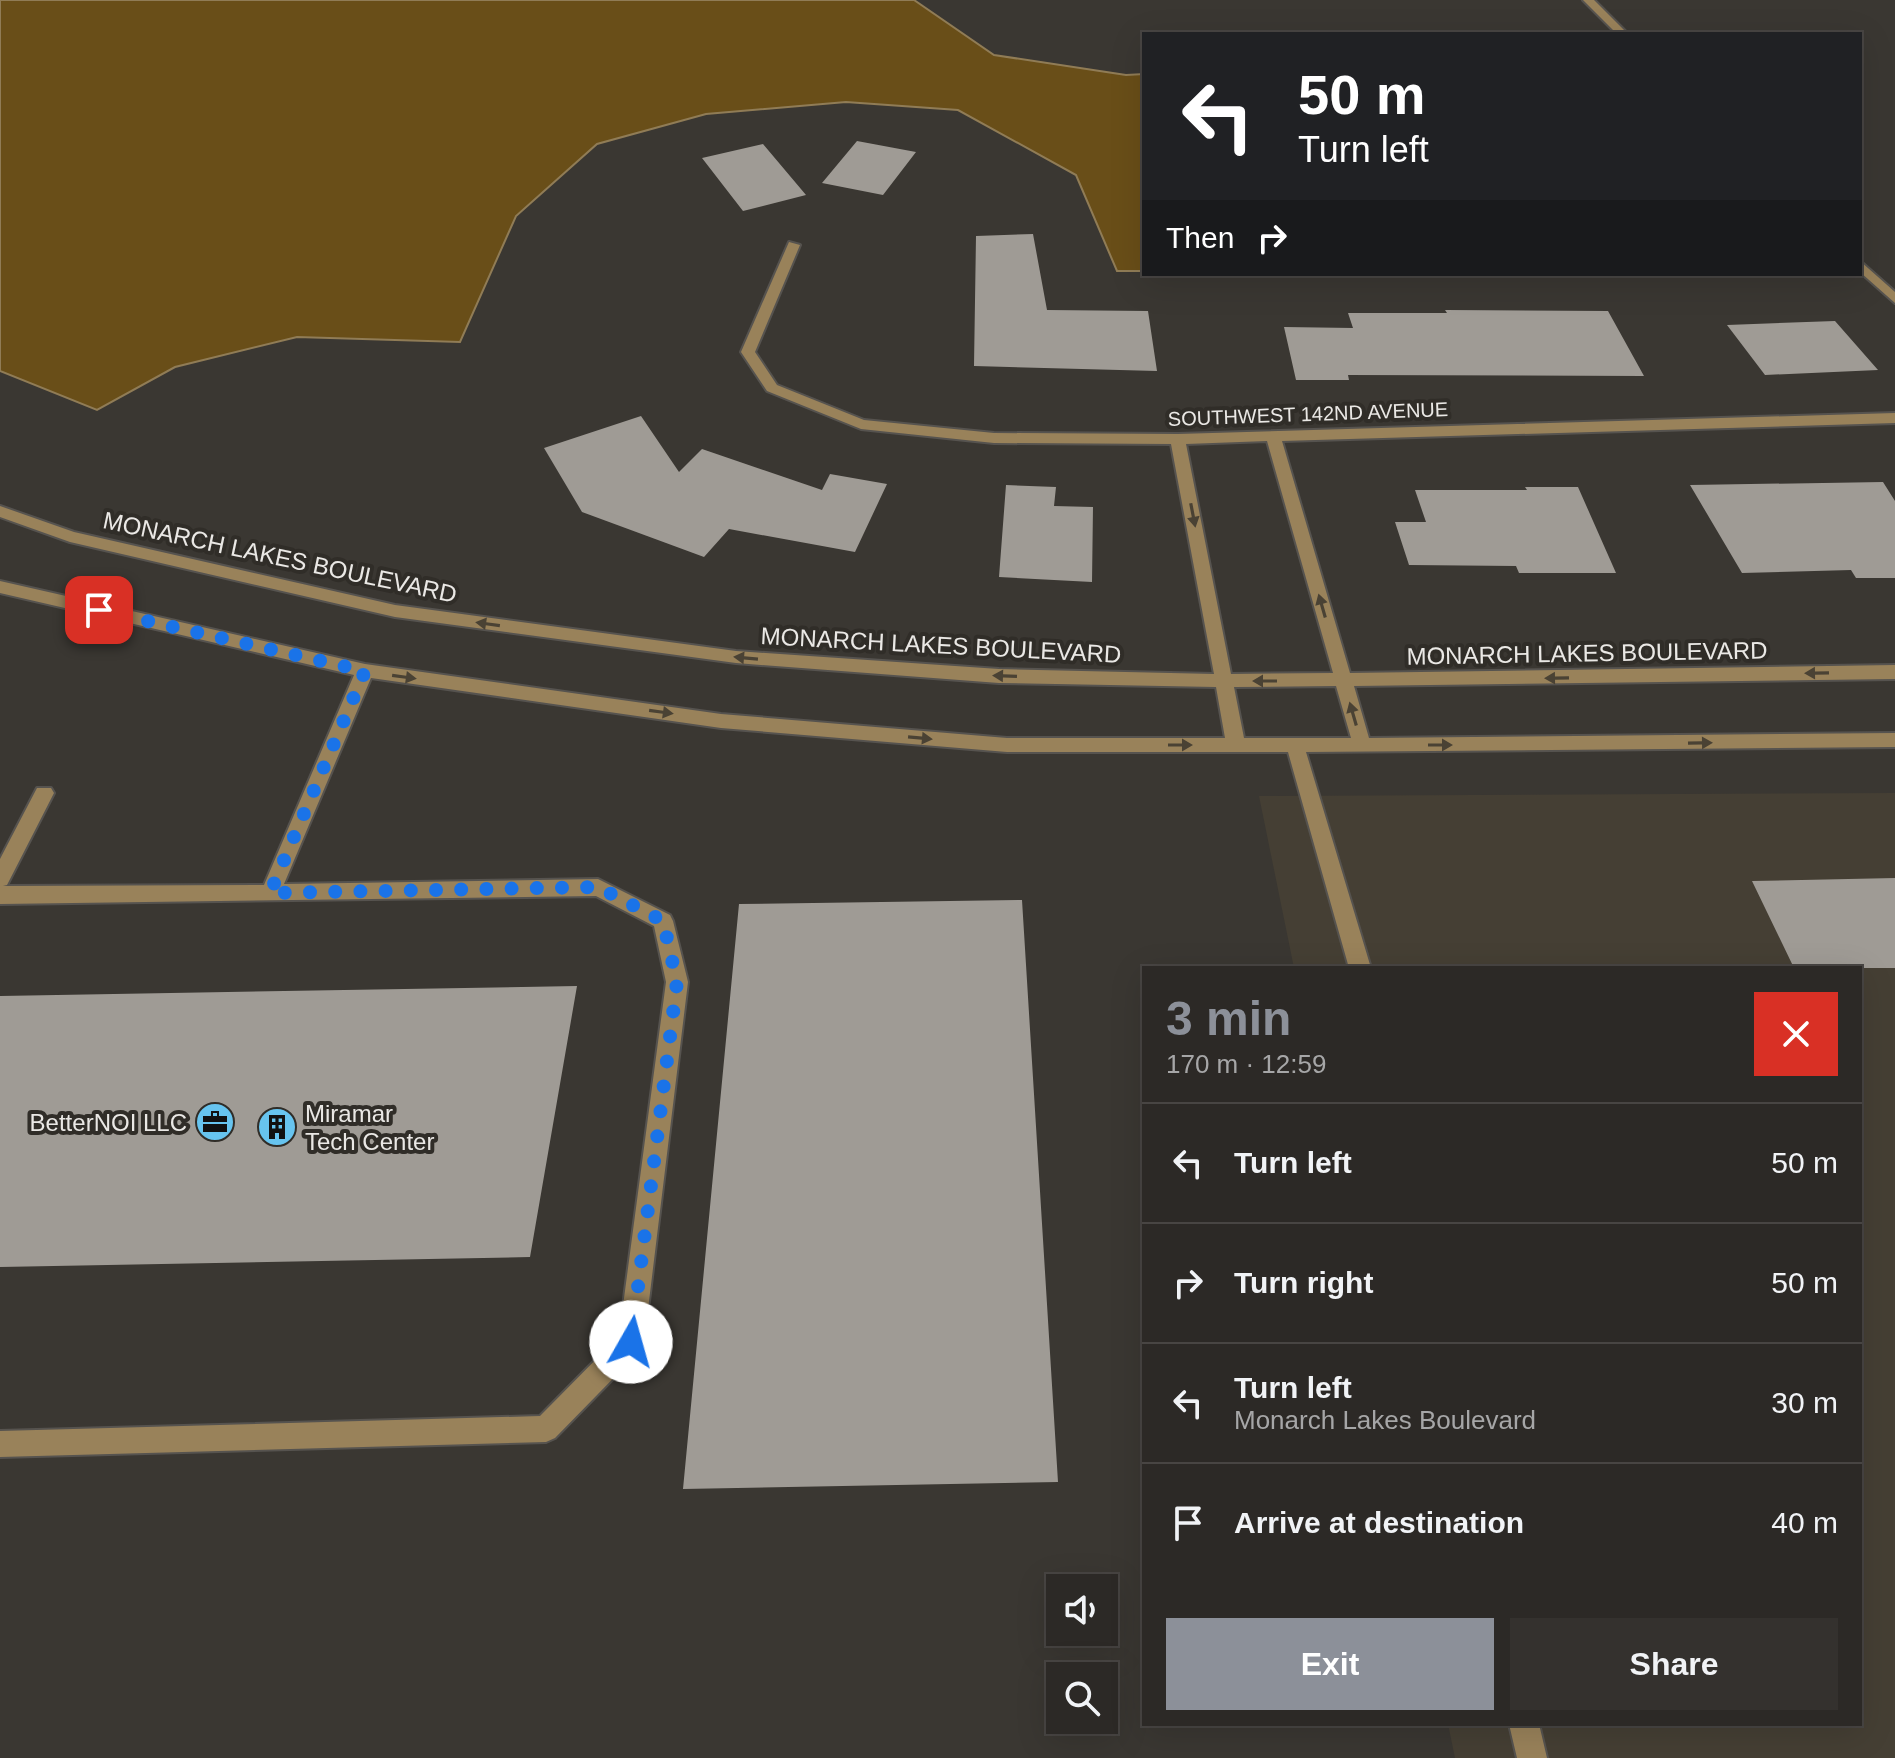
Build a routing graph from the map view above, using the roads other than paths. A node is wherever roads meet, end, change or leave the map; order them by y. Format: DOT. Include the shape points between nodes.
graph roads {
  1 [pos="1588,0"];
  2 [pos="1621,32"];
  3 [pos="794,245"];
  4 [pos="1862,267"];
  5 [pos="1895,299"];
  6 [pos="1895,418"];
  7 [pos="1273,434"];
  8 [pos="1178,439"];
  9 [pos="0,511"];
  10 [pos="0,587"];
  11 [pos="365,671"];
  12 [pos="1895,672"];
  13 [pos="1225,681"];
  14 [pos="1343,682"];
  15 [pos="1895,740"];
  16 [pos="1236,745"];
  17 [pos="1362,745"];
  18 [pos="1295,746"];
  19 [pos="44,793"];
  20 [pos="0,879"];
  21 [pos="270,893"];
  22 [pos="0,895"];
  23 [pos="1359,966"];
  24 [pos="0,1444"];
  25 [pos="1524,1726"];
  26 [pos="1532,1758"];
  1 -- 2 [label="street"];
  3 -- 8 [label="street, SOUTHWEST 142ND AVENUE" via="748,352 772,388 861,424 994,438"];
  4 -- 5 [label="street"];
  6 -- 7 [label="street, SOUTHWEST 142ND AVENUE"];
  7 -- 8 [label="street, SOUTHWEST 142ND AVENUE"];
  14 -- 7 [label="street, one-way"];
  8 -- 13 [label="street, one-way"];
  13 -- 9 [label="street, MONARCH LAKES BOULEVARD, one-way" via="999,676 736,657 395,611 70,537"];
  10 -- 11 [label="street"];
  11 -- 16 [label="street, one-way" via="721,721 991,744"];
  11 -- 21 [label="street"];
  12 -- 14 [label="street, MONARCH LAKES BOULEVARD, one-way"];
  14 -- 13 [label="street, MONARCH LAKES BOULEVARD, one-way"];
  13 -- 16 [label="street"];
  17 -- 14 [label="street, one-way"];
  17 -- 15 [label="street, one-way"];
  16 -- 18 [label="street"];
  17 -- 18 [label="street"];
  18 -- 23 [label="street"];
  19 -- 20 [label="street"];
  21 -- 22 [label="street"];
  21 -- 24 [label="street" via="598,887 663,921 677,982 631,1342 546,1429"];
  25 -- 26 [label="street"];
}
